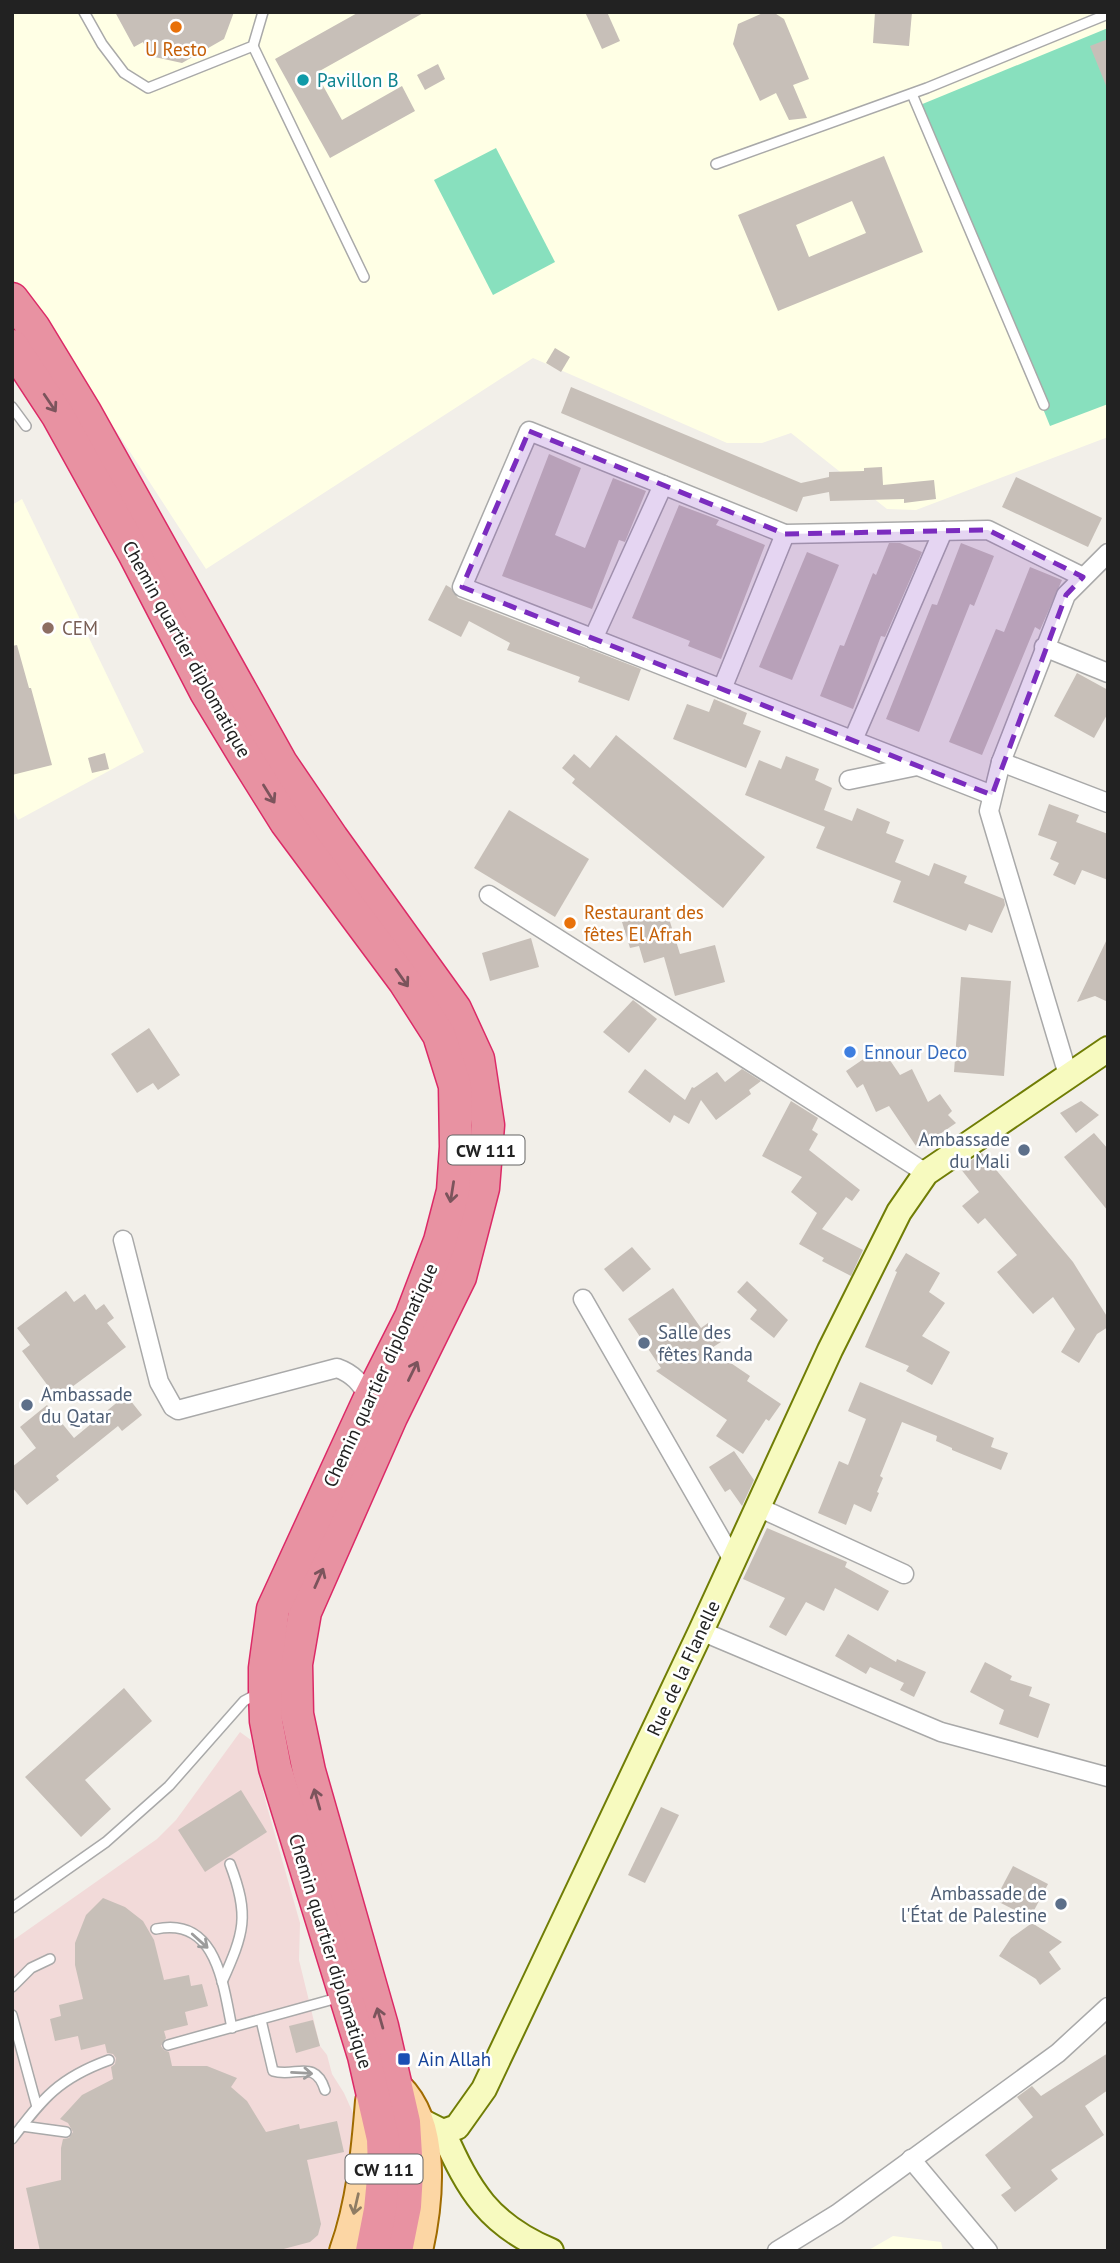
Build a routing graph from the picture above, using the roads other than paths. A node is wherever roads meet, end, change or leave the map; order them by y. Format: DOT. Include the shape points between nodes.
graph roads {
  1 [pos="84,12"];
  2 [pos="263,12"];
  3 [pos="1083,12"];
  4 [pos="1108,14"];
  5 [pos="1086,23"];
  6 [pos="253,46"];
  7 [pos="912,93"];
  8 [pos="716,164"];
  9 [pos="364,277"];
  10 [pos="12,299"];
  11 [pos="12,346"];
  12 [pos="1044,405"];
  13 [pos="12,407"];
  14 [pos="26,426"];
  15 [pos="663,485"];
  16 [pos="943,531"];
  17 [pos="785,534"];
  18 [pos="1108,553"];
  19 [pos="1083,578"];
  20 [pos="593,639"];
  21 [pos="1044,647"];
  22 [pos="1108,673"];
  23 [pos="722,689"];
  24 [pos="853,740"];
  25 [pos="1001,762"];
  26 [pos="917,766"];
  27 [pos="849,780"];
  28 [pos="992,795"];
  29 [pos="1108,803"];
  30 [pos="489,895"];
  31 [pos="1108,1049"];
  32 [pos="1068,1075"];
  33 [pos="926,1173"];
  34 [pos="123,1240"];
  35 [pos="583,1299"];
  36 [pos="370,1398"];
  37 [pos="758,1507"];
  38 [pos="733,1560"];
  39 [pos="904,1574"];
  40 [pos="701,1631"];
  41 [pos="265,1689"];
  42 [pos="1108,1777"];
  43 [pos="230,1864"];
  44 [pos="12,1908"];
  45 [pos="156,1929"];
  46 [pos="50,1959"];
  47 [pos="222,1982"];
  48 [pos="12,1987"];
  49 [pos="344,1996"];
  50 [pos="1108,2007"];
  51 [pos="12,2015"];
  52 [pos="261,2020"];
  53 [pos="232,2028"];
  54 [pos="168,2045"];
  55 [pos="109,2060"];
  56 [pos="384,2086"];
  57 [pos="326,2090"];
  58 [pos="37,2107"];
  59 [pos="23,2126"];
  60 [pos="432,2126"];
  61 [pos="66,2132"];
  62 [pos="12,2139"];
  63 [pos="911,2160"];
  64 [pos="344,2251"];
  65 [pos="372,2251"];
  66 [pos="396,2251"];
  67 [pos="418,2251"];
  68 [pos="551,2251"];
  69 [pos="777,2251"];
  70 [pos="988,2251"];
  1 -- 6 [label="lane" via="124,73 148,88"];
  2 -- 6 [label="lane"];
  3 -- 5 [label="lane"];
  4 -- 5 [label="lane"];
  5 -- 7 [label="lane"];
  6 -- 9 [label="lane"];
  7 -- 8 [label="lane"];
  7 -- 12 [label="lane"];
  56 -- 10 [label="highway, CW 111, one-way" via="382,2026 309,1771 297,1714 296,1664 304,1612 460,1277 484,1176 488,1125 478,1059 456,1009 281,763 86,412"];
  11 -- 36 [label="highway, Chemin quartier diplomatique / CW 111, one-way" via="58,416 246,758 286,822 439,1035 455,1086 453,1192 411,1317"];
  13 -- 14 [label="lane"];
  15 -- 17 [label="street"];
  15 -- 20 [label="street"];
  15 -- 20 [label="street" via="529,431 462,587"];
  16 -- 17 [label="street"];
  16 -- 19 [label="street" via="988,530"];
  16 -- 24 [label="street"];
  17 -- 23 [label="street"];
  18 -- 19 [label="street"];
  19 -- 21 [label="street" via="1066,595"];
  20 -- 23 [label="street"];
  21 -- 22 [label="street"];
  21 -- 25 [label="street"];
  23 -- 24 [label="street"];
  24 -- 26 [label="street"];
  25 -- 28 [label="street"];
  25 -- 29 [label="street"];
  26 -- 27 [label="street"];
  26 -- 28 [label="street"];
  28 -- 32 [label="street" via="989,811"];
  30 -- 33 [label="street"];
  31 -- 32 [label="street"];
  32 -- 33 [label="street"];
  33 -- 37 [label="street, Rue de la Flanelle" via="899,1212"];
  34 -- 36 [label="street" via="159,1382 173,1407 178,1410 337,1367 351,1373"];
  35 -- 38 [label="street"];
  36 -- 41 [label="highway, Chemin quartier diplomatique / CW 111" via="273,1609"];
  37 -- 38 [label="street, Rue de la Flanelle"];
  37 -- 39 [label="street"];
  38 -- 40 [label="street, Rue de la Flanelle"];
  40 -- 42 [label="street" via="941,1732"];
  40 -- 60 [label="street, Rue de la Flanelle" via="484,2089 457,2127"];
  41 -- 44 [label="lane" via="244,1701 169,1786 106,1842"];
  41 -- 49 [label="highway, Chemin quartier diplomatique / CW 111" via="275,1768"];
  43 -- 47 [label="lane" via="244,1916"];
  45 -- 47 [label="lane, one-way" via="177,1927 205,1941"];
  46 -- 48 [label="lane" via="31,1968"];
  47 -- 53 [label="lane"];
  49 -- 52 [label="lane"];
  49 -- 56 [label="highway, Chemin quartier diplomatique / CW 111"];
  50 -- 63 [label="street" via="1058,2053"];
  51 -- 58 [label="lane"];
  52 -- 53 [label="lane"];
  52 -- 57 [label="lane, one-way" via="273,2071 312,2072"];
  53 -- 54 [label="lane"];
  55 -- 58 [label="lane" via="68,2078"];
  56 -- 60 [label="main road" via="409,2097"];
  56 -- 64 [label="main road, one-way" via="368,2137"];
  56 -- 65 [label="highway, Chemin quartier diplomatique / CW 111" via="384,2168"];
  56 -- 66 [label="highway" via="404,2122 407,2160 405,2206"];
  58 -- 59 [label="lane"];
  59 -- 61 [label="lane"];
  59 -- 62 [label="lane"];
  60 -- 67 [label="main road"];
  60 -- 68 [label="street" via="494,2218"];
  63 -- 69 [label="street"];
  63 -- 70 [label="street"];
}
